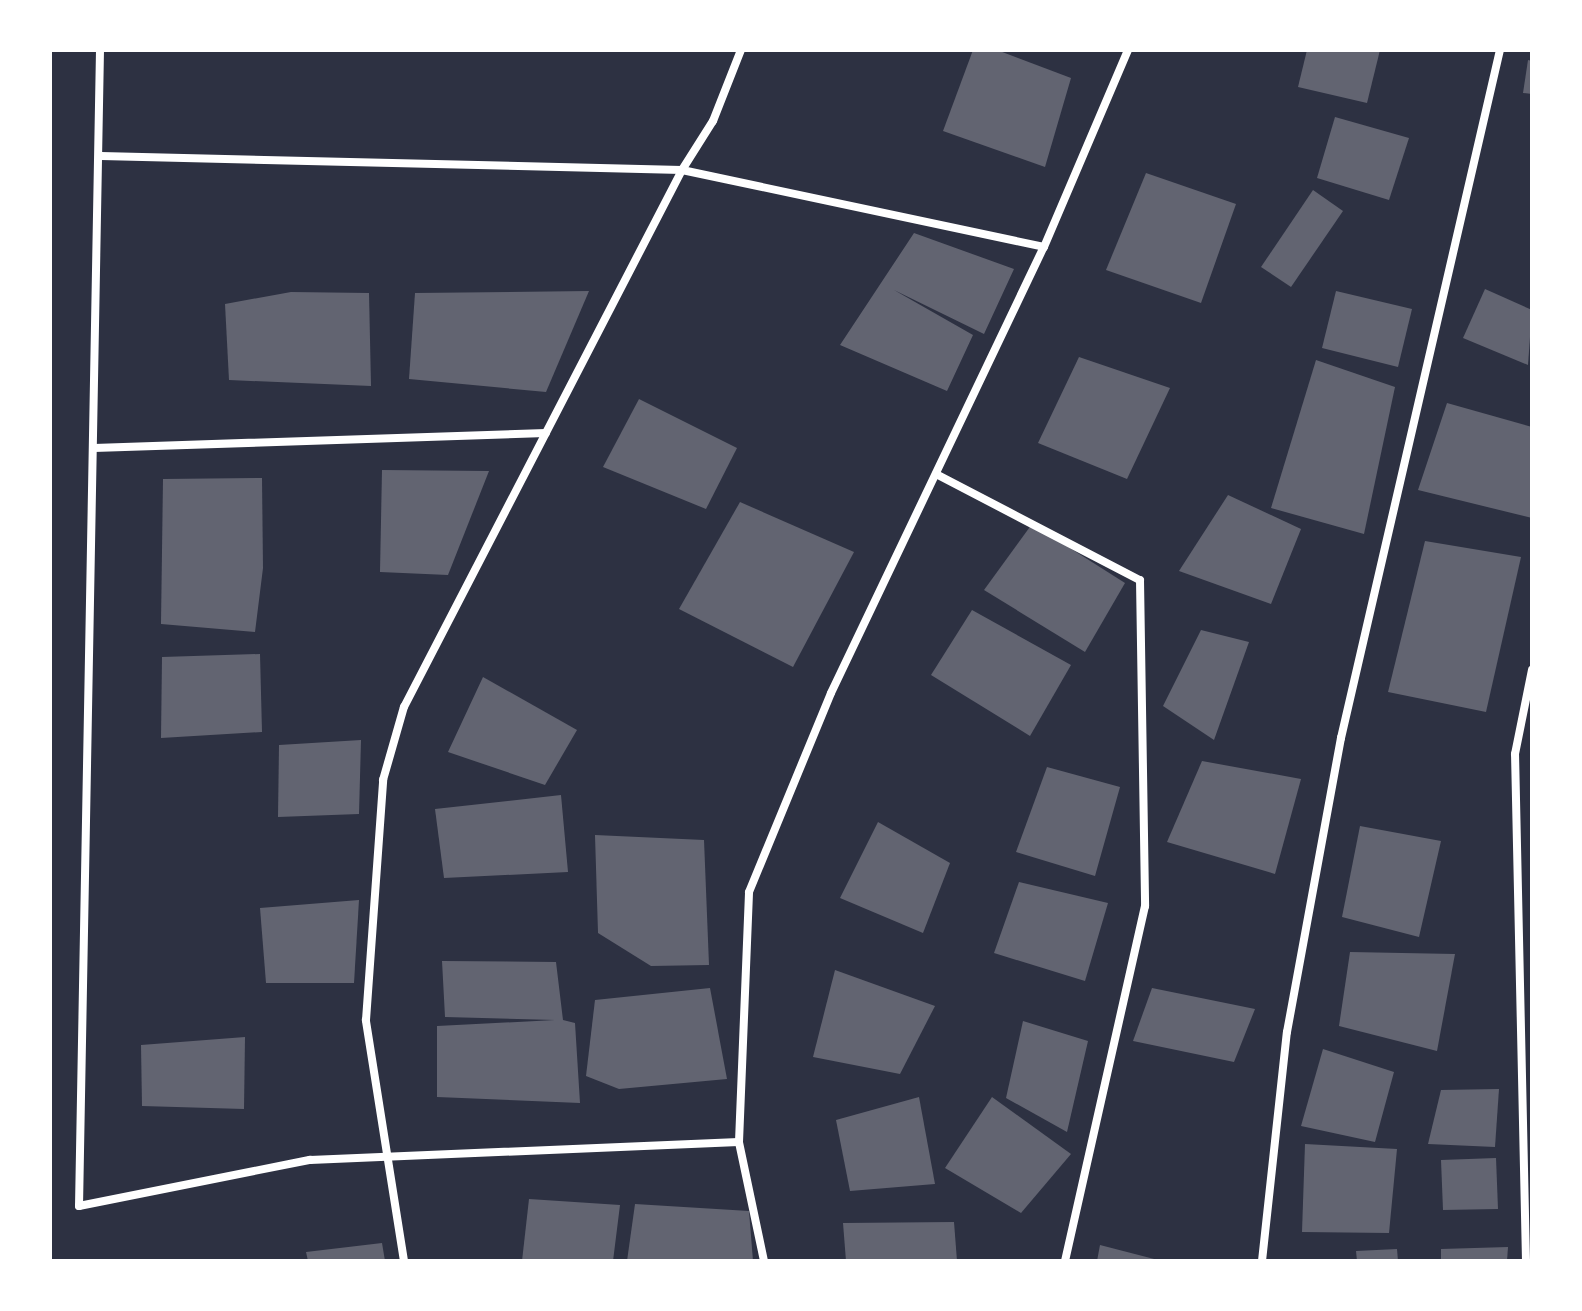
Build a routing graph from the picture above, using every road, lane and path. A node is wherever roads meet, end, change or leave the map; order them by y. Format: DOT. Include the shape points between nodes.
graph roads {
  1 [pos="100,50"];
  2 [pos="741,50"];
  3 [pos="1128,50"];
  4 [pos="1500,50"];
  5 [pos="101,156"];
  6 [pos="682,170"];
  7 [pos="1044,247"];
  8 [pos="546,433"];
  9 [pos="94,448"];
  10 [pos="936,474"];
  11 [pos="1532,670"];
  12 [pos="739,1142"];
  13 [pos="386,1157"];
  14 [pos="404,1261"];
  15 [pos="764,1261"];
  16 [pos="1065,1261"];
  17 [pos="1262,1261"];
  18 [pos="1526,1261"];
  1 -- 5 [label="street"];
  2 -- 6 [label="street" via="713,121"];
  3 -- 7 [label="street"];
  4 -- 17 [label="street" via="1341,738 1287,1032"];
  5 -- 6 [label="street"];
  5 -- 9 [label="street"];
  6 -- 7 [label="street"];
  6 -- 8 [label="street"];
  7 -- 10 [label="street"];
  8 -- 9 [label="street"];
  8 -- 13 [label="street" via="404,707 383,780 366,1020"];
  9 -- 13 [label="street" via="79,1206 310,1160"];
  10 -- 12 [label="street" via="831,693 749,892"];
  10 -- 16 [label="street" via="1140,580 1145,906"];
  11 -- 18 [label="street" via="1515,754"];
  12 -- 13 [label="street"];
  12 -- 15 [label="street"];
  13 -- 14 [label="street"];
}
